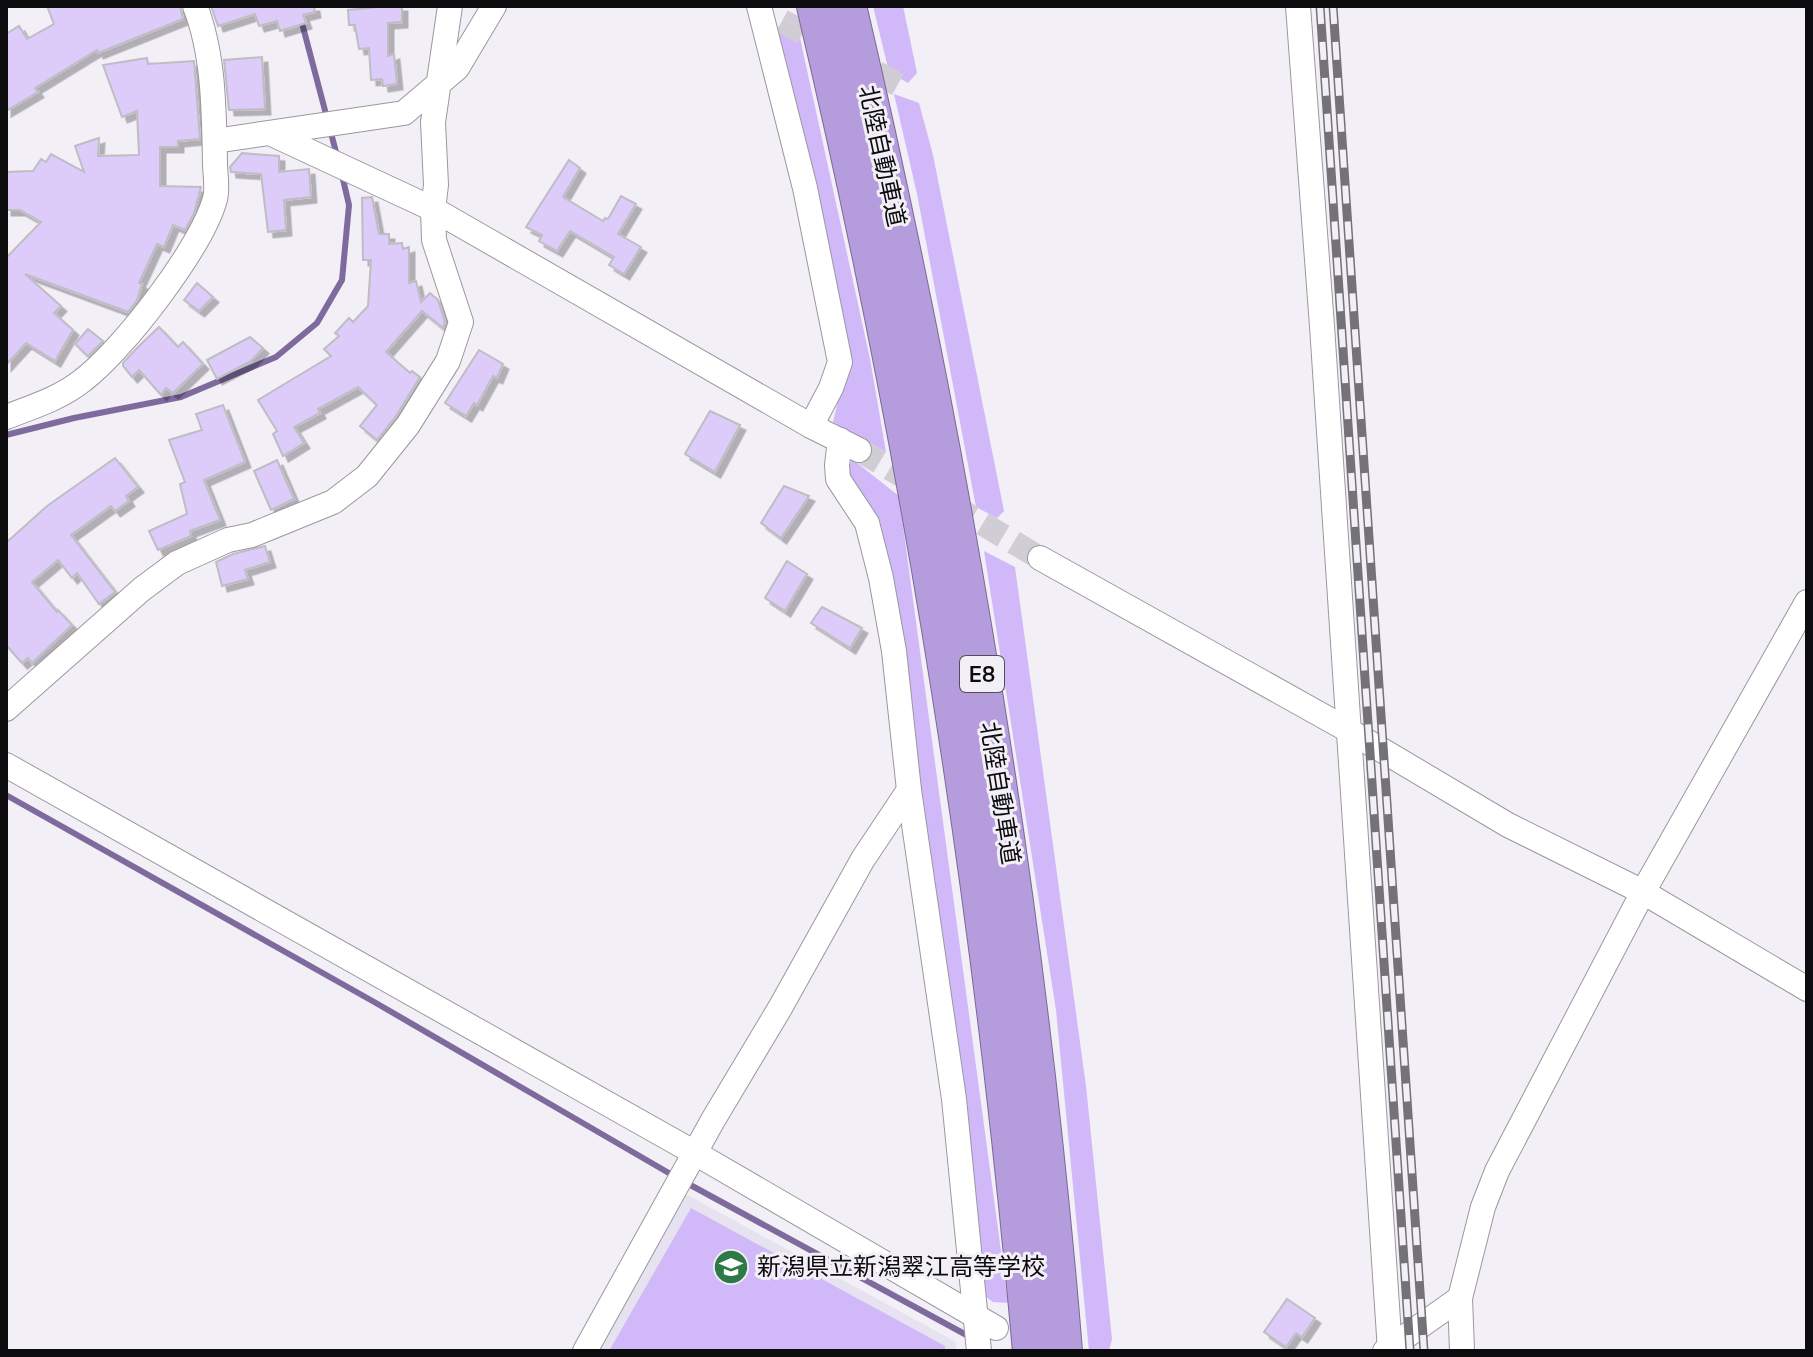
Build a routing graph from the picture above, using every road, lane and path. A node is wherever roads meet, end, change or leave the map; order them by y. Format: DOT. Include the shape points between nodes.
graph roads {
  1 [pos="195,6"];
  2 [pos="450,6"];
  3 [pos="494,6"];
  4 [pos="759,6"];
  5 [pos="815,6"];
  6 [pos="848,6"];
  7 [pos="1298,6"];
  8 [pos="437,82"];
  9 [pos="272,134"];
  10 [pos="215,141"];
  11 [pos="433,209"];
  12 [pos="6,417"];
  13 [pos="811,426"];
  14 [pos="1040,558"];
  15 [pos="1807,602"];
  16 [pos="6,709"];
  17 [pos="1348,730"];
  18 [pos="6,765"];
  19 [pos="909,790"];
  20 [pos="1643,892"];
  21 [pos="1807,989"];
  22 [pos="695,1153"];
  23 [pos="1460,1298"];
  24 [pos="987,1322"];
  25 [pos="1388,1349"];
  26 [pos="585,1351"];
  27 [pos="979,1351"];
  28 [pos="1031,1351"];
  29 [pos="1064,1351"];
  30 [pos="1462,1351"];
  1 -- 10 [label="street" via="204,31"];
  2 -- 8 [label="street"];
  3 -- 8 [label="street" via="457,68"];
  4 -- 13 [label="street" via="805,188 840,362"];
  5 -- 28 [label="highway, 北陸自動車道 / E8" via="874,273 949,682 997,1030"];
  6 -- 29 [label="highway, 北陸自動車道 / E8" via="909,277 982,676 1034,1050"];
  7 -- 17 [label="street"];
  8 -- 9 [label="street" via="404,113"];
  8 -- 11 [label="street"];
  9 -- 10 [label="street"];
  9 -- 11 [label="street"];
  10 -- 12 [label="street" via="216,197 179,270 83,380"];
  11 -- 13 [label="street"];
  11 -- 16 [label="street" via="434,240 461,322 448,361 408,425 367,476 333,502 177,563"];
  13 -- 19 [label="street" via="849,445 837,465 838,479 867,523 881,578"];
  14 -- 17 [label="street"];
  15 -- 20 [label="street"];
  17 -- 20 [label="street" via="1508,825"];
  17 -- 25 [label="street"];
  18 -- 22 [label="street"];
  19 -- 22 [label="street" via="863,859"];
  19 -- 24 [label="street" via="954,1099 970,1266"];
  20 -- 21 [label="street"];
  20 -- 23 [label="street" via="1497,1171"];
  22 -- 24 [label="street"];
  22 -- 26 [label="street"];
  23 -- 25 [label="street"];
  23 -- 30 [label="street"];
  24 -- 27 [label="street"];
}
